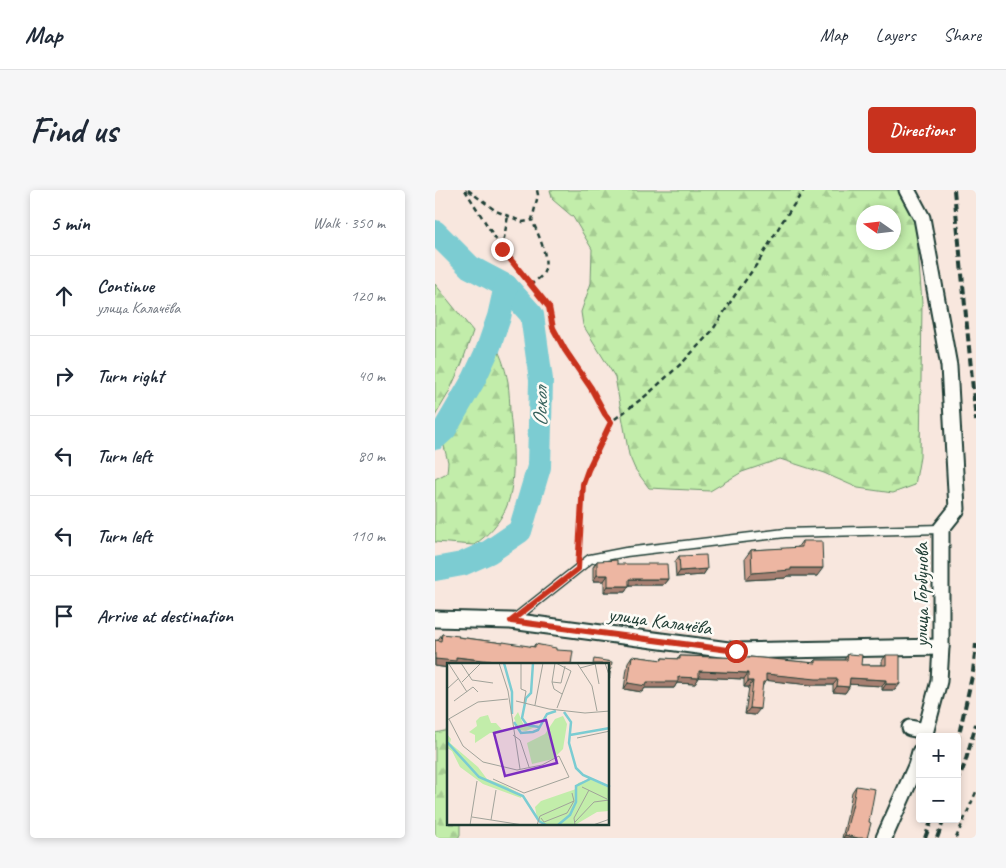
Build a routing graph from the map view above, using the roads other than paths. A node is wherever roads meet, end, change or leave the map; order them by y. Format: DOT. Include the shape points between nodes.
graph roads {
  1 [pos="907,190"];
  2 [pos="941,529"];
  3 [pos="435,619"];
  4 [pos="511,621"];
  5 [pos="941,646"];
  6 [pos="910,728"];
  7 [pos="922,733"];
  8 [pos="925,733"];
  9 [pos="916,766"];
  10 [pos="884,838"];
  1 -- 2 [label="street, улица Горбунова" via="921,218 949,366 957,509"];
  2 -- 4 [label="lane" via="785,533 590,559"];
  2 -- 5 [label="street, улица Горбунова"];
  3 -- 4 [label="street, улица Калачёва"];
  4 -- 5 [label="street, улица Калачёва" via="736,651"];
  5 -- 8 [label="street, улица Горбунова" via="939,681"];
  6 -- 7 [label="street"];
  9 -- 10 [label="street"];
}
